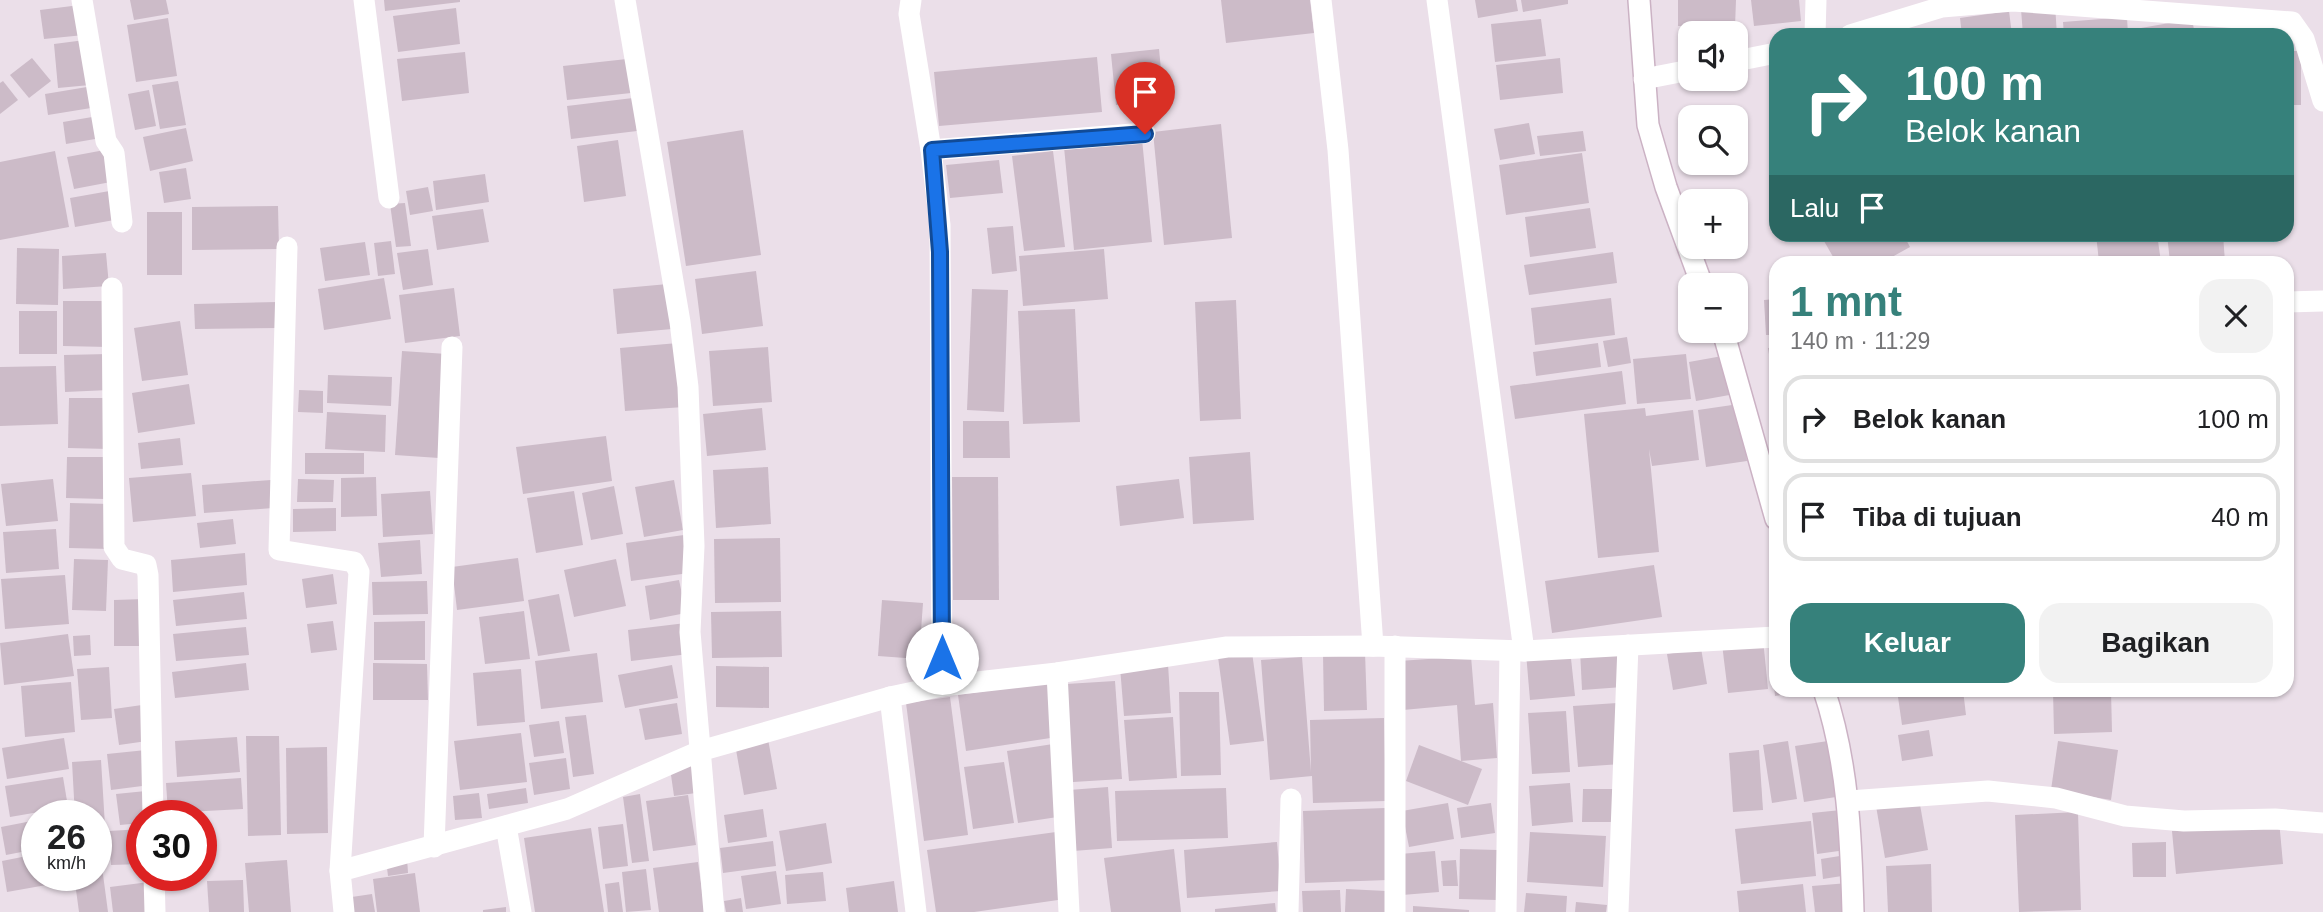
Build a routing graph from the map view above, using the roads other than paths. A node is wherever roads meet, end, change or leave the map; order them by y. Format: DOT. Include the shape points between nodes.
graph roads {
  1 [pos="82,0"];
  2 [pos="364,0"];
  3 [pos="625,0"];
  4 [pos="911,0"];
  5 [pos="1321,0"];
  6 [pos="1437,0"];
  7 [pos="1639,0"];
  8 [pos="1816,0"];
  9 [pos="1975,1"];
  10 [pos="1815,28"];
  11 [pos="1873,28"];
  12 [pos="1769,54"];
  13 [pos="1748,59"];
  14 [pos="1678,72"];
  15 [pos="1643,79"];
  16 [pos="2323,101"];
  17 [pos="1145,134"];
  18 [pos="932,150"];
  19 [pos="389,198"];
  20 [pos="122,222"];
  21 [pos="287,247"];
  22 [pos="1698,273"];
  23 [pos="112,288"];
  24 [pos="2323,301"];
  25 [pos="2294,302"];
  26 [pos="1727,343"];
  27 [pos="452,347"];
  28 [pos="1769,468"];
  29 [pos="1769,637"];
  30 [pos="1628,645"];
  31 [pos="1373,646"];
  32 [pos="1395,646"];
  33 [pos="1517,651"];
  34 [pos="1057,673"];
  35 [pos="942,685"];
  36 [pos="890,697"];
  37 [pos="1826,697"];
  38 [pos="700,751"];
  39 [pos="1291,799"];
  40 [pos="153,800"];
  41 [pos="1849,801"];
  42 [pos="2323,823"];
  43 [pos="506,826"];
  44 [pos="434,847"];
  45 [pos="340,871"];
  46 [pos="154,891"];
  47 [pos="155,912"];
  48 [pos="344,912"];
  49 [pos="521,912"];
  50 [pos="714,912"];
  51 [pos="916,912"];
  52 [pos="1069,912"];
  53 [pos="1288,912"];
  54 [pos="1395,912"];
  55 [pos="1506,912"];
  56 [pos="1618,912"];
  57 [pos="1853,912"];
  1 -- 20 [label="street" via="106,141 114,153"];
  2 -- 19 [label="street"];
  3 -- 38 [label="street" via="688,387 694,545 690,632"];
  4 -- 18 [label="street" via="909,14"];
  5 -- 31 [label="street" via="1338,150"];
  6 -- 33 [label="street"];
  7 -- 15 [label="street"];
  8 -- 10 [label="street"];
  9 -- 11 [label="street"];
  9 -- 16 [label="street" via="2292,22 2304,39"];
  12 -- 13 [label="street"];
  14 -- 15 [label="street"];
  15 -- 22 [label="street" via="1656,155"];
  17 -- 18 [label="street"];
  18 -- 35 [label="street" via="940,239"];
  21 -- 45 [label="street" via="279,550 354,562 359,572"];
  23 -- 40 [label="street" via="114,547 121,559 146,565 148,575"];
  24 -- 25 [label="street"];
  26 -- 28 [label="street"];
  27 -- 44 [label="street"];
  29 -- 30 [label="street"];
  30 -- 33 [label="street"];
  30 -- 56 [label="street"];
  31 -- 32 [label="street"];
  31 -- 34 [label="street" via="1227,647"];
  32 -- 33 [label="street"];
  32 -- 54 [label="street"];
  33 -- 55 [label="street"];
  34 -- 35 [label="street"];
  34 -- 52 [label="street"];
  35 -- 36 [label="street"];
  36 -- 38 [label="street"];
  36 -- 51 [label="street"];
  37 -- 41 [label="street"];
  38 -- 43 [label="street" via="567,809"];
  38 -- 50 [label="street"];
  39 -- 53 [label="street"];
  41 -- 42 [label="street" via="1988,791 2056,798 2125,816"];
  41 -- 57 [label="street"];
  43 -- 44 [label="street"];
  43 -- 49 [label="street"];
  44 -- 45 [label="street"];
  45 -- 48 [label="street"];
  46 -- 47 [label="street"];
}
